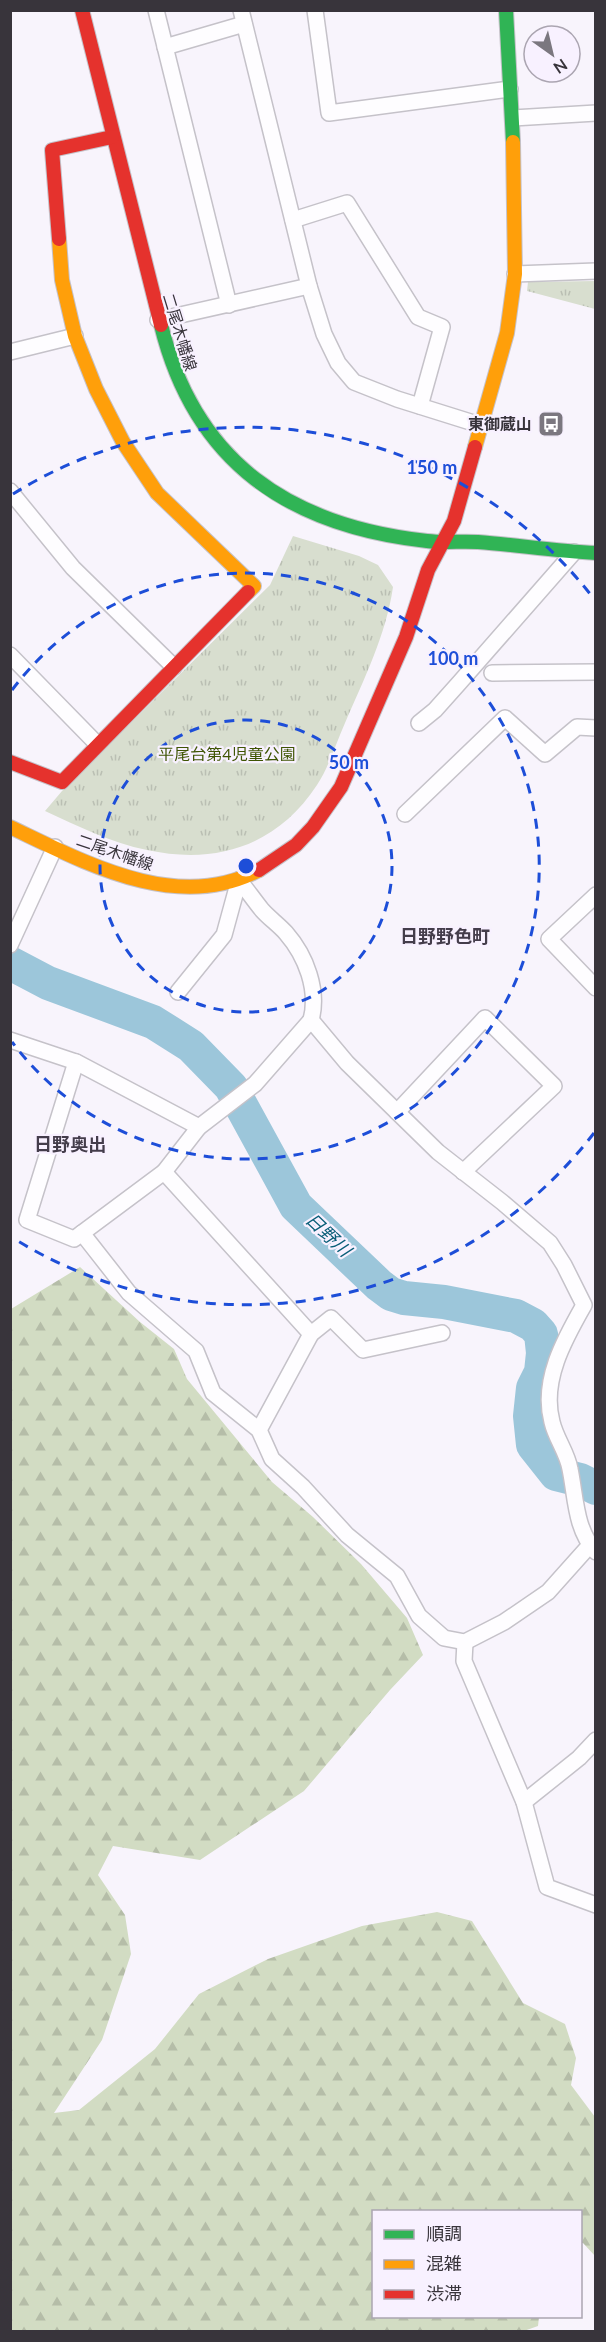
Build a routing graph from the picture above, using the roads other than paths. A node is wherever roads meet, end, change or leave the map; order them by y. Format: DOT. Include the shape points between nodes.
graph roads {
  1 [pos="82,10"];
  2 [pos="156,10"];
  3 [pos="315,10"];
  4 [pos="506,10"];
  5 [pos="243,17"];
  6 [pos="165,47"];
  7 [pos="510,89"];
  8 [pos="596,113"];
  9 [pos="513,118"];
  10 [pos="112,137"];
  11 [pos="293,220"];
  12 [pos="596,271"];
  13 [pos="515,274"];
  14 [pos="309,286"];
  15 [pos="229,305"];
  16 [pos="158,320"];
  17 [pos="75,336"];
  18 [pos="10,352"];
  19 [pos="420,406"];
  20 [pos="480,426"];
  21 [pos="10,491"];
  22 [pos="441,542"];
  23 [pos="595,551"];
  24 [pos="574,552"];
  25 [pos="10,655"];
  26 [pos="174,667"];
  27 [pos="596,672"];
  28 [pos="492,673"];
  29 [pos="419,723"];
  30 [pos="596,728"];
  31 [pos="97,744"];
  32 [pos="10,762"];
  33 [pos="405,814"];
  34 [pos="10,827"];
  35 [pos="54,848"];
  36 [pos="239,880"];
  37 [pos="596,895"];
  38 [pos="10,945"];
  39 [pos="596,988"];
  40 [pos="178,992"];
  41 [pos="311,1020"];
  42 [pos="10,1040"];
  43 [pos="76,1062"];
  44 [pos="397,1112"];
  45 [pos="205,1123"];
  46 [pos="164,1172"];
  47 [pos="463,1172"];
  48 [pos="82,1233"];
  49 [pos="590,1301"];
  50 [pos="311,1334"];
  51 [pos="442,1334"];
  52 [pos="259,1430"];
  53 [pos="593,1548"];
  54 [pos="465,1642"];
  55 [pos="596,1740"];
  56 [pos="524,1802"];
  57 [pos="596,1905"];
  1 -- 10 [label="main road, 二尾木幡線"];
  2 -- 6 [label="street"];
  3 -- 7 [label="street" via="329,113"];
  4 -- 7 [label="main road, 二尾木幡線"];
  5 -- 6 [label="street"];
  5 -- 11 [label="street"];
  6 -- 15 [label="street"];
  7 -- 9 [label="main road, 二尾木幡線"];
  8 -- 9 [label="street"];
  9 -- 13 [label="main road, 二尾木幡線"];
  10 -- 16 [label="main road, 二尾木幡線"];
  10 -- 17 [label="main road" via="52,150 62,280"];
  11 -- 14 [label="street"];
  11 -- 19 [label="street" via="347,203 418,317 442,327"];
  12 -- 13 [label="street"];
  13 -- 20 [label="main road, 二尾木幡線" via="507,333"];
  14 -- 15 [label="street"];
  14 -- 19 [label="street" via="328,344 354,381"];
  15 -- 16 [label="street"];
  16 -- 22 [label="main road, 二尾木幡線" via="180,387 195,413 210,436 248,476 287,502 325,519 362,530"];
  17 -- 18 [label="street"];
  17 -- 26 [label="main road" via="123,442 157,493 254,586"];
  19 -- 20 [label="street"];
  20 -- 22 [label="main road, 二尾木幡線" via="454,521"];
  21 -- 26 [label="street" via="73,568"];
  22 -- 24 [label="main road"];
  22 -- 36 [label="main road, 二尾木幡線" via="425,577 411,624 341,788 298,843 262,870"];
  23 -- 24 [label="main road"];
  24 -- 29 [label="street" via="435,710"];
  25 -- 31 [label="street"];
  26 -- 31 [label="main road"];
  27 -- 28 [label="street"];
  30 -- 33 [label="street" via="577,727 545,754 505,718"];
  31 -- 32 [label="main road" via="62,782"];
  34 -- 35 [label="main road, 二尾木幡線"];
  35 -- 36 [label="main road, 二尾木幡線" via="134,879 187,887"];
  35 -- 38 [label="street"];
  36 -- 40 [label="street" via="224,935"];
  36 -- 41 [label="street" via="298,950 313,985 315,1004"];
  37 -- 39 [label="street" via="549,939"];
  41 -- 44 [label="street" via="347,1063"];
  41 -- 45 [label="street" via="255,1084"];
  42 -- 43 [label="street"];
  43 -- 45 [label="street"];
  43 -- 48 [label="street" via="27,1220 74,1239"];
  44 -- 47 [label="street"];
  44 -- 47 [label="street" via="485,1018 554,1086"];
  45 -- 46 [label="street"];
  46 -- 48 [label="street"];
  46 -- 50 [label="street"];
  47 -- 49 [label="street" via="550,1243"];
  48 -- 52 [label="street" via="129,1293 196,1351 213,1393"];
  49 -- 53 [label="street" via="567,1335 552,1372 548,1407 567,1456 581,1528"];
  50 -- 51 [label="street" via="331,1318 363,1350"];
  50 -- 52 [label="street"];
  52 -- 54 [label="street" via="272,1459 347,1535 398,1576 419,1616 444,1638"];
  53 -- 54 [label="street" via="548,1592"];
  54 -- 56 [label="street" via="464,1661"];
  55 -- 56 [label="street"];
  56 -- 57 [label="street" via="546,1887"];
}
